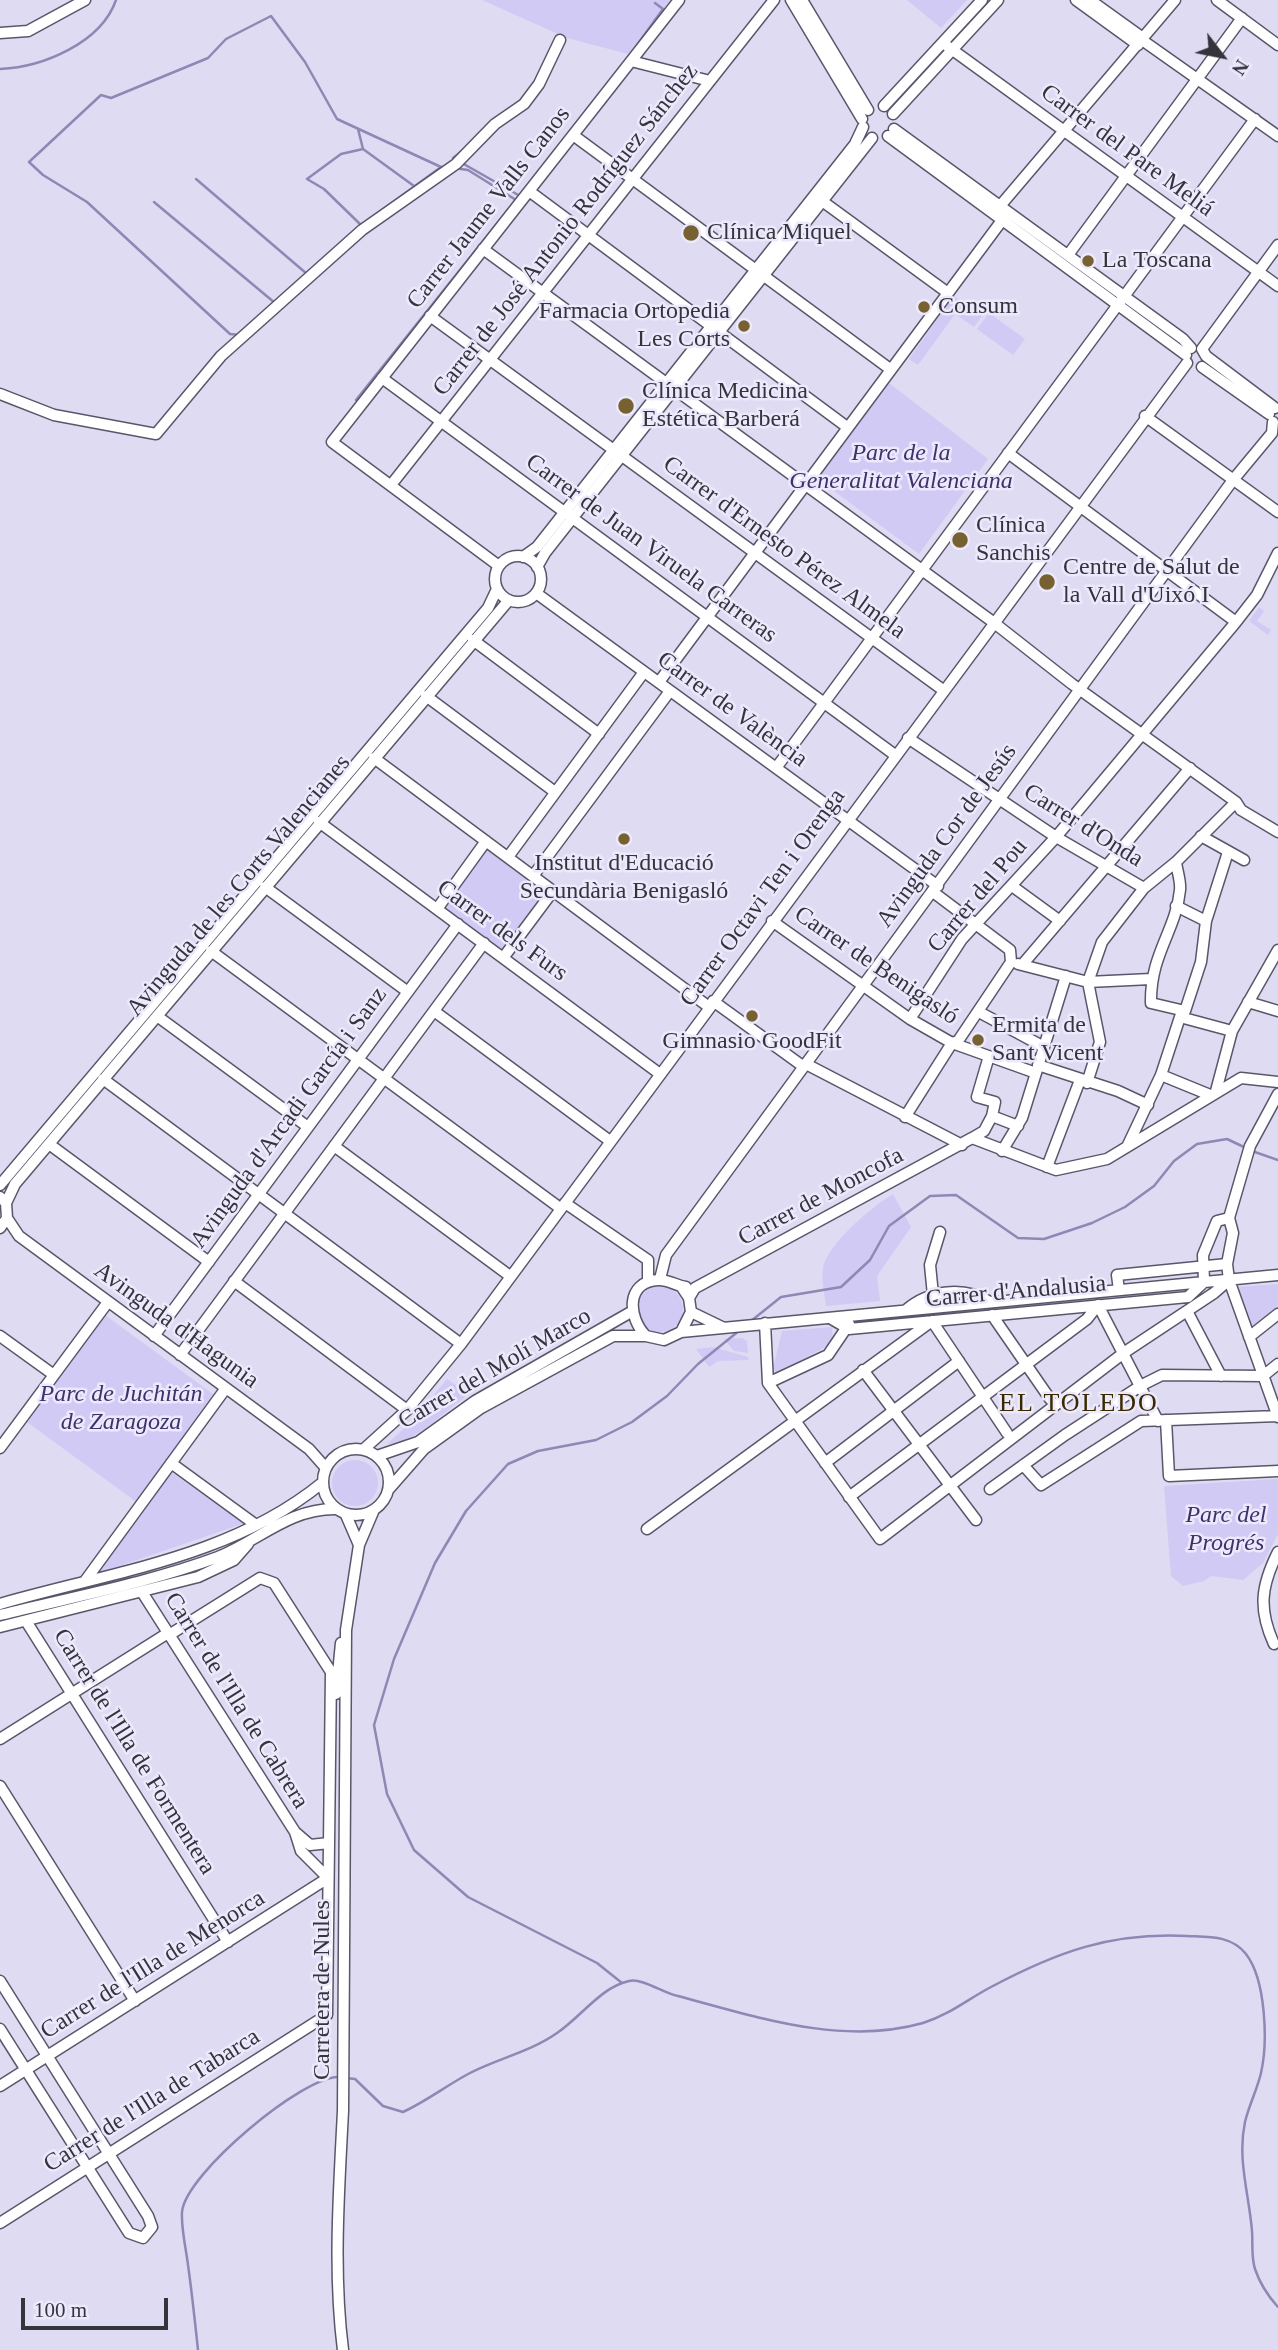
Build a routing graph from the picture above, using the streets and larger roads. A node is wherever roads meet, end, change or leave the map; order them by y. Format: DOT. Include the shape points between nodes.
graph roads {
  1 [pos="85,0"];
  2 [pos="679,0"];
  3 [pos="774,0"];
  4 [pos="791,0"];
  5 [pos="802,0"];
  6 [pos="982,0"];
  7 [pos="998,0"];
  8 [pos="1076,0"];
  9 [pos="1090,0"];
  10 [pos="1175,0"];
  11 [pos="1217,0"];
  12 [pos="1242,18"];
  13 [pos="0,33"];
  14 [pos="560,40"];
  15 [pos="1141,41"];
  16 [pos="943,43"];
  17 [pos="1278,45"];
  18 [pos="952,50"];
  19 [pos="631,61"];
  20 [pos="1197,79"];
  21 [pos="710,81"];
  22 [pos="884,106"];
  23 [pos="893,114"];
  24 [pos="864,119"];
  25 [pos="1255,120"];
  26 [pos="1064,131"];
  27 [pos="891,132"];
  28 [pos="573,135"];
  29 [pos="1278,136"];
  30 [pos="872,138"];
  31 [pos="1126,176"];
  32 [pos="633,179"];
  33 [pos="528,191"];
  34 [pos="818,198"];
  35 [pos="1000,206"];
  36 [pos="1182,217"];
  37 [pos="1003,219"];
  38 [pos="588,236"];
  39 [pos="1278,245"];
  40 [pos="483,249"];
  41 [pos="1068,255"];
  42 [pos="1258,272"];
  43 [pos="760,273"];
  44 [pos="1278,286"];
  45 [pos="543,293"];
  46 [pos="948,293"];
  47 [pos="1121,300"];
  48 [pos="430,316"];
  49 [pos="715,329"];
  50 [pos="1196,356"];
  51 [pos="491,360"];
  52 [pos="890,369"];
  53 [pos="382,378"];
  54 [pos="670,386"];
  55 [pos="0,394"];
  56 [pos="1275,415"];
  57 [pos="1145,416"];
  58 [pos="441,422"];
  59 [pos="847,427"];
  60 [pos="618,452"];
  61 [pos="1008,453"];
  62 [pos="1233,480"];
  63 [pos="804,484"];
  64 [pos="391,485"];
  65 [pos="1079,505"];
  66 [pos="1278,513"];
  67 [pos="568,515"];
  68 [pos="754,552"];
  69 [pos="1278,553"];
  70 [pos="523,557"];
  71 [pos="499,566"];
  72 [pos="537,567"];
  73 [pos="922,570"];
  74 [pos="1167,570"];
  75 [pos="497,589"];
  76 [pos="536,593"];
  77 [pos="509,600"];
  78 [pos="706,616"];
  79 [pos="993,622"];
  80 [pos="1236,622"];
  81 [pos="872,638"];
  82 [pos="473,640"];
  83 [pos="644,672"];
  84 [pos="659,682"];
  85 [pos="1080,689"];
  86 [pos="943,690"];
  87 [pos="670,691"];
  88 [pos="426,696"];
  89 [pos="824,703"];
  90 [pos="1143,733"];
  91 [pos="599,734"];
  92 [pos="908,738"];
  93 [pos="895,755"];
  94 [pos="374,758"];
  95 [pos="776,768"];
  96 [pos="1190,768"];
  97 [pos="555,792"];
  98 [pos="1000,799"];
  99 [pos="1236,802"];
  100 [pos="847,820"];
  101 [pos="320,822"];
  102 [pos="1278,832"];
  103 [pos="1056,837"];
  104 [pos="1198,839"];
  105 [pos="486,841"];
  106 [pos="1228,852"];
  107 [pos="508,857"];
  108 [pos="1244,860"];
  109 [pos="1176,862"];
  110 [pos="1106,868"];
  111 [pos="533,876"];
  112 [pos="1012,886"];
  113 [pos="265,887"];
  114 [pos="1144,888"];
  115 [pos="935,889"];
  116 [pos="554,891"];
  117 [pos="1176,906"];
  118 [pos="436,909"];
  119 [pos="1206,920"];
  120 [pos="772,921"];
  121 [pos="1060,921"];
  122 [pos="458,925"];
  123 [pos="977,925"];
  124 [pos="484,943"];
  125 [pos="1278,950"];
  126 [pos="211,951"];
  127 [pos="503,958"];
  128 [pos="1011,962"];
  129 [pos="1022,965"];
  130 [pos="1066,976"];
  131 [pos="1151,979"];
  132 [pos="1088,982"];
  133 [pos="863,986"];
  134 [pos="408,992"];
  135 [pos="1248,1002"];
  136 [pos="711,1004"];
  137 [pos="434,1011"];
  138 [pos="979,1012"];
  139 [pos="1278,1012"];
  140 [pos="1182,1014"];
  141 [pos="157,1016"];
  142 [pos="910,1019"];
  143 [pos="1232,1031"];
  144 [pos="951,1043"];
  145 [pos="1044,1047"];
  146 [pos="989,1056"];
  147 [pos="358,1059"];
  148 [pos="805,1066"];
  149 [pos="1037,1069"];
  150 [pos="1161,1071"];
  151 [pos="660,1074"];
  152 [pos="384,1078"];
  153 [pos="103,1079"];
  154 [pos="1084,1081"];
  155 [pos="1278,1082"];
  156 [pos="1213,1093"];
  157 [pos="1278,1094"];
  158 [pos="1148,1105"];
  159 [pos="993,1112"];
  160 [pos="905,1117"];
  161 [pos="1020,1122"];
  162 [pos="308,1127"];
  163 [pos="610,1141"];
  164 [pos="967,1142"];
  165 [pos="49,1144"];
  166 [pos="334,1146"];
  167 [pos="1127,1147"];
  168 [pos="1004,1151"];
  169 [pos="1047,1167"];
  170 [pos="0,1185"];
  171 [pos="259,1194"];
  172 [pos="3,1200"];
  173 [pos="562,1206"];
  174 [pos="284,1213"];
  175 [pos="1229,1218"];
  176 [pos="7,1219"];
  177 [pos="0,1230"];
  178 [pos="940,1233"];
  179 [pos="19,1236"];
  180 [pos="666,1255"];
  181 [pos="648,1260"];
  182 [pos="209,1262"];
  183 [pos="1227,1264"];
  184 [pos="1204,1267"];
  185 [pos="1186,1268"];
  186 [pos="1164,1271"];
  187 [pos="1278,1275"];
  188 [pos="510,1276"];
  189 [pos="660,1279"];
  190 [pos="1228,1280"];
  191 [pos="234,1281"];
  192 [pos="648,1282"];
  193 [pos="1204,1282"];
  194 [pos="1187,1284"];
  195 [pos="681,1286"];
  196 [pos="1166,1286"];
  197 [pos="695,1288"];
  198 [pos="1119,1290"];
  199 [pos="933,1295"];
  200 [pos="689,1298"];
  201 [pos="108,1302"];
  202 [pos="991,1302"];
  203 [pos="1098,1305"];
  204 [pos="906,1310"];
  205 [pos="1187,1311"];
  206 [pos="631,1312"];
  207 [pos="691,1312"];
  208 [pos="1278,1314"];
  209 [pos="851,1315"];
  210 [pos="992,1315"];
  211 [pos="829,1317"];
  212 [pos="932,1321"];
  213 [pos="765,1323"];
  214 [pos="722,1327"];
  215 [pos="849,1329"];
  216 [pos="681,1332"];
  217 [pos="0,1336"];
  218 [pos="154,1336"];
  219 [pos="646,1336"];
  220 [pos="1249,1337"];
  221 [pos="461,1344"];
  222 [pos="1125,1352"];
  223 [pos="180,1355"];
  224 [pos="959,1361"];
  225 [pos="1026,1364"];
  226 [pos="1278,1364"];
  227 [pos="863,1370"];
  228 [pos="54,1375"];
  229 [pos="1221,1376"];
  230 [pos="1263,1376"];
  231 [pos="768,1383"];
  232 [pos="1142,1385"];
  233 [pos="226,1388"];
  234 [pos="983,1397"];
  235 [pos="1050,1399"];
  236 [pos="407,1410"];
  237 [pos="893,1411"];
  238 [pos="1278,1416"];
  239 [pos="795,1420"];
  240 [pos="1162,1421"];
  241 [pos="1006,1433"];
  242 [pos="1,1445"];
  243 [pos="919,1445"];
  244 [pos="364,1449"];
  245 [pos="309,1450"];
  246 [pos="334,1456"];
  247 [pos="377,1456"];
  248 [pos="172,1463"];
  249 [pos="825,1463"];
  250 [pos="1023,1465"];
  251 [pos="325,1467"];
  252 [pos="1278,1471"];
  253 [pos="322,1483"];
  254 [pos="949,1485"];
  255 [pos="389,1489"];
  256 [pos="990,1489"];
  257 [pos="849,1497"];
  258 [pos="335,1509"];
  259 [pos="373,1512"];
  260 [pos="345,1515"];
  261 [pos="976,1520"];
  262 [pos="256,1525"];
  263 [pos="647,1529"];
  264 [pos="250,1542"];
  265 [pos="359,1545"];
  266 [pos="1278,1552"];
  267 [pos="85,1581"];
  268 [pos="142,1592"];
  269 [pos="0,1604"];
  270 [pos="0,1615"];
  271 [pos="26,1621"];
  272 [pos="0,1627"];
  273 [pos="346,1630"];
  274 [pos="169,1634"];
  275 [pos="1274,1644"];
  276 [pos="72,1694"];
  277 [pos="331,1706"];
  278 [pos="0,1739"];
  279 [pos="0,1786"];
  280 [pos="295,1832"];
  281 [pos="329,1843"];
  282 [pos="328,1878"];
  283 [pos="228,1942"];
  284 [pos="0,1981"];
  285 [pos="135,2001"];
  286 [pos="327,2015"];
  287 [pos="0,2029"];
  288 [pos="47,2056"];
  289 [pos="26,2070"];
  290 [pos="0,2086"];
  291 [pos="109,2154"];
  292 [pos="87,2167"];
  293 [pos="0,2223"];
  294 [pos="343,2350"];
  1 -- 13 [label="street" via="28,31"];
  2 -- 19 [label="street, Carrer Jaume Valls Canos"];
  3 -- 21 [label="street, Carrer de José Antonio Rodríguez Sánchez"];
  4 -- 24 [label="street"];
  5 -- 24 [label="street"];
  6 -- 16 [label="street"];
  7 -- 18 [label="street"];
  8 -- 15 [label="street"];
  9 -- 15 [label="street"];
  10 -- 15 [label="street"];
  11 -- 12 [label="street"];
  12 -- 17 [label="street"];
  12 -- 20 [label="street"];
  14 -- 55 [label="street" via="524,104 495,124 456,164 362,230 221,356 156,434 54,415"];
  15 -- 20 [label="street"];
  15 -- 26 [label="street"];
  16 -- 18 [label="street, Carrer del Pare Meliá"];
  16 -- 22 [label="street"];
  18 -- 23 [label="street"];
  18 -- 26 [label="street, Carrer del Pare Meliá"];
  19 -- 21 [label="street"];
  19 -- 28 [label="street, Carrer Jaume Valls Canos"];
  20 -- 25 [label="street"];
  20 -- 31 [label="street"];
  21 -- 32 [label="street, Carrer de José Antonio Rodríguez Sánchez"];
  22 -- 23 [label="street"];
  22 -- 24 [label="street"];
  23 -- 27 [label="street"];
  24 -- 30 [label="street"];
  24 -- 34 [label="street" via="855,144"];
  25 -- 29 [label="street"];
  25 -- 36 [label="street"];
  26 -- 31 [label="street, Carrer del Pare Meliá"];
  26 -- 35 [label="street"];
  27 -- 30 [label="street"];
  27 -- 35 [label="street"];
  27 -- 37 [label="street"];
  28 -- 32 [label="street"];
  28 -- 33 [label="street, Carrer Jaume Valls Canos"];
  30 -- 34 [label="street"];
  31 -- 36 [label="street, Carrer del Pare Meliá"];
  31 -- 41 [label="street"];
  32 -- 38 [label="street, Carrer de José Antonio Rodríguez Sánchez"];
  32 -- 43 [label="street"];
  33 -- 38 [label="street"];
  33 -- 40 [label="street, Carrer Jaume Valls Canos"];
  34 -- 43 [label="street"];
  34 -- 46 [label="street"];
  35 -- 37 [label="street"];
  35 -- 41 [label="street"];
  36 -- 42 [label="street, Carrer del Pare Meliá"];
  36 -- 47 [label="street"];
  37 -- 46 [label="street"];
  37 -- 47 [label="street"];
  38 -- 45 [label="street, Carrer de José Antonio Rodríguez Sánchez"];
  38 -- 49 [label="street"];
  39 -- 42 [label="street, Carrer Octavi Ten i Orenga"];
  40 -- 45 [label="street"];
  40 -- 48 [label="street, Carrer Jaume Valls Canos"];
  41 -- 47 [label="street"];
  42 -- 44 [label="street, Carrer del Pare Meliá"];
  42 -- 50 [label="street, Carrer Octavi Ten i Orenga"];
  43 -- 49 [label="street"];
  43 -- 52 [label="street"];
  45 -- 51 [label="street, Carrer de José Antonio Rodríguez Sánchez"];
  45 -- 54 [label="street"];
  46 -- 52 [label="street"];
  47 -- 50 [label="street"];
  47 -- 61 [label="street"];
  48 -- 51 [label="street, Carrer d'Ernesto Pérez Almela"];
  48 -- 53 [label="street, Carrer Jaume Valls Canos"];
  49 -- 54 [label="street"];
  49 -- 59 [label="street"];
  50 -- 56 [label="street"];
  50 -- 57 [label="street, Carrer Octavi Ten i Orenga"];
  51 -- 58 [label="street, Carrer de José Antonio Rodríguez Sánchez"];
  51 -- 60 [label="street, Carrer d'Ernesto Pérez Almela"];
  52 -- 59 [label="street"];
  53 -- 58 [label="street, Carrer de Juan Viruela Carreras"];
  53 -- 64 [label="street, Carrer Jaume Valls Canos" via="331,442"];
  54 -- 60 [label="street"];
  54 -- 63 [label="street"];
  56 -- 62 [label="street, Avinguda Cor de Jesús" via="1272,433"];
  57 -- 62 [label="street"];
  57 -- 65 [label="street, Carrer Octavi Ten i Orenga"];
  58 -- 64 [label="street, Carrer de José Antonio Rodríguez Sánchez"];
  58 -- 67 [label="street, Carrer de Juan Viruela Carreras"];
  59 -- 63 [label="street"];
  60 -- 67 [label="street"];
  60 -- 68 [label="street, Carrer d'Ernesto Pérez Almela"];
  61 -- 65 [label="street"];
  61 -- 73 [label="street"];
  62 -- 66 [label="street"];
  62 -- 74 [label="street, Avinguda Cor de Jesús"];
  63 -- 68 [label="street"];
  63 -- 73 [label="street"];
  64 -- 71 [label="street"];
  65 -- 74 [label="street"];
  65 -- 79 [label="street, Carrer Octavi Ten i Orenga"];
  67 -- 70 [label="street"];
  67 -- 72 [label="street"];
  67 -- 78 [label="street, Carrer de Juan Viruela Carreras"];
  68 -- 78 [label="street"];
  68 -- 81 [label="street, Carrer d'Ernesto Pérez Almela"];
  69 -- 80 [label="street, Carrer del Pou"];
  70 -- 71 [label="street" via="510,558"];
  70 -- 72 [label="street"];
  71 -- 75 [label="street"];
  72 -- 76 [label="street"];
  73 -- 79 [label="street"];
  73 -- 81 [label="street"];
  74 -- 80 [label="street"];
  74 -- 85 [label="street, Avinguda Cor de Jesús"];
  75 -- 77 [label="street"];
  75 -- 170 [label="street, Avinguda de les Corts Valencianes" via="488,608"];
  76 -- 77 [label="street" via="524,601"];
  76 -- 83 [label="street, Carrer de València"];
  77 -- 82 [label="street, Avinguda de les Corts Valencianes"];
  78 -- 84 [label="street"];
  78 -- 89 [label="street, Carrer de Juan Viruela Carreras"];
  79 -- 85 [label="street"];
  79 -- 86 [label="street, Carrer Octavi Ten i Orenga"];
  80 -- 90 [label="street, Carrer del Pou"];
  81 -- 86 [label="street, Carrer d'Ernesto Pérez Almela"];
  81 -- 89 [label="street"];
  82 -- 88 [label="street, Avinguda de les Corts Valencianes"];
  82 -- 91 [label="street"];
  83 -- 84 [label="street, Carrer de València"];
  83 -- 91 [label="street"];
  84 -- 87 [label="street, Carrer de València"];
  85 -- 90 [label="street"];
  85 -- 98 [label="street, Avinguda Cor de Jesús"];
  86 -- 92 [label="street, Carrer Octavi Ten i Orenga"];
  87 -- 95 [label="street, Carrer de València"];
  87 -- 111 [label="street"];
  88 -- 94 [label="street, Avinguda de les Corts Valencianes"];
  88 -- 97 [label="street"];
  89 -- 93 [label="street, Carrer de Juan Viruela Carreras"];
  89 -- 95 [label="street"];
  90 -- 96 [label="street"];
  90 -- 103 [label="street, Carrer del Pou"];
  91 -- 97 [label="street"];
  92 -- 93 [label="street, Carrer Octavi Ten i Orenga"];
  92 -- 98 [label="street, Carrer d'Onda"];
  93 -- 100 [label="street, Carrer Octavi Ten i Orenga"];
  94 -- 101 [label="street, Avinguda de les Corts Valencianes"];
  94 -- 105 [label="street"];
  95 -- 100 [label="street, Carrer de València"];
  96 -- 99 [label="street"];
  96 -- 110 [label="street"];
  97 -- 107 [label="street"];
  98 -- 103 [label="street, Carrer d'Onda"];
  98 -- 115 [label="street, Avinguda Cor de Jesús"];
  99 -- 102 [label="street" via="1241,810"];
  99 -- 104 [label="street"];
  100 -- 115 [label="street, Carrer de València"];
  100 -- 120 [label="street, Carrer Octavi Ten i Orenga"];
  101 -- 113 [label="street, Avinguda de les Corts Valencianes"];
  101 -- 118 [label="street, Carrer dels Furs"];
  103 -- 110 [label="street, Carrer d'Onda"];
  103 -- 112 [label="street, Carrer del Pou"];
  104 -- 106 [label="street"];
  104 -- 109 [label="street"];
  105 -- 107 [label="street"];
  105 -- 118 [label="street"];
  106 -- 108 [label="street"];
  106 -- 119 [label="street"];
  107 -- 111 [label="street"];
  109 -- 114 [label="street"];
  109 -- 117 [label="street" via="1181,888"];
  110 -- 114 [label="street, Carrer d'Onda"];
  110 -- 121 [label="street"];
  111 -- 116 [label="street"];
  112 -- 121 [label="street"];
  112 -- 123 [label="street, Carrer del Pou"];
  113 -- 126 [label="street, Avinguda de les Corts Valencianes"];
  113 -- 134 [label="street"];
  114 -- 132 [label="street" via="1102,942"];
  115 -- 123 [label="street, Carrer de València"];
  115 -- 133 [label="street, Avinguda Cor de Jesús"];
  116 -- 127 [label="street"];
  116 -- 136 [label="street"];
  117 -- 119 [label="street"];
  117 -- 131 [label="street"];
  118 -- 122 [label="street, Carrer dels Furs"];
  119 -- 140 [label="street" via="1201,962"];
  120 -- 133 [label="street, Carrer de Benigasló"];
  120 -- 136 [label="street, Carrer Octavi Ten i Orenga"];
  121 -- 129 [label="street"];
  122 -- 124 [label="street, Carrer dels Furs"];
  122 -- 134 [label="street, Avinguda d'Arcadi García i Sanz"];
  123 -- 128 [label="street, Carrer de València" via="1010,950"];
  123 -- 142 [label="street, Carrer del Pou" via="962,939"];
  124 -- 127 [label="street, Carrer dels Furs"];
  124 -- 137 [label="street"];
  125 -- 135 [label="street"];
  126 -- 141 [label="street, Avinguda de les Corts Valencianes"];
  126 -- 147 [label="street"];
  127 -- 151 [label="street, Carrer dels Furs"];
  128 -- 129 [label="street"];
  128 -- 138 [label="street"];
  129 -- 130 [label="street"];
  130 -- 132 [label="street"];
  130 -- 145 [label="street"];
  131 -- 132 [label="street"];
  131 -- 140 [label="street" via="1151,1003"];
  132 -- 154 [label="street" via="1100,1042"];
  133 -- 142 [label="street, Carrer de Benigasló"];
  133 -- 148 [label="street, Avinguda Cor de Jesús"];
  134 -- 147 [label="street, Avinguda d'Arcadi García i Sanz"];
  135 -- 139 [label="street"];
  135 -- 143 [label="street"];
  136 -- 148 [label="street"];
  136 -- 151 [label="street, Carrer Octavi Ten i Orenga"];
  137 -- 152 [label="street"];
  137 -- 163 [label="street"];
  138 -- 144 [label="street" via="958,1041"];
  138 -- 145 [label="street"];
  140 -- 143 [label="street"];
  140 -- 150 [label="street"];
  141 -- 153 [label="street, Avinguda de les Corts Valencianes"];
  141 -- 162 [label="street"];
  142 -- 144 [label="street, Carrer de Benigasló"];
  143 -- 156 [label="street"];
  144 -- 146 [label="street, Carrer de Benigasló"];
  144 -- 160 [label="street"];
  145 -- 149 [label="street"];
  146 -- 149 [label="street, Carrer de Benigasló"];
  146 -- 159 [label="street" via="977,1097 995,1102"];
  147 -- 152 [label="street"];
  147 -- 162 [label="street, Avinguda d'Arcadi García i Sanz"];
  148 -- 160 [label="street"];
  148 -- 180 [label="street, Avinguda Cor de Jesús"];
  149 -- 154 [label="street, Carrer de Benigasló"];
  149 -- 161 [label="street"];
  150 -- 156 [label="street"];
  150 -- 158 [label="street"];
  151 -- 163 [label="street, Carrer Octavi Ten i Orenga"];
  152 -- 166 [label="street"];
  152 -- 173 [label="street"];
  153 -- 165 [label="street, Avinguda de les Corts Valencianes"];
  153 -- 171 [label="street"];
  154 -- 158 [label="street, Carrer de Benigasló"];
  154 -- 169 [label="street"];
  155 -- 156 [label="street" via="1241,1078"];
  156 -- 167 [label="street"];
  157 -- 175 [label="street" via="1250,1146"];
  158 -- 167 [label="street"];
  159 -- 161 [label="street"];
  159 -- 164 [label="street, Carrer de Moncofa" via="984,1131"];
  160 -- 164 [label="street"];
  161 -- 168 [label="street"];
  162 -- 171 [label="street, Avinguda d'Arcadi García i Sanz"];
  163 -- 173 [label="street, Carrer Octavi Ten i Orenga"];
  164 -- 168 [label="street"];
  164 -- 197 [label="street, Carrer de Moncofa"];
  165 -- 172 [label="street, Avinguda de les Corts Valencianes"];
  165 -- 182 [label="street"];
  166 -- 174 [label="street"];
  166 -- 188 [label="street"];
  167 -- 169 [label="street" via="1107,1159 1056,1170"];
  168 -- 169 [label="street"];
  171 -- 174 [label="street"];
  171 -- 182 [label="street, Avinguda d'Arcadi García i Sanz"];
  172 -- 176 [label="street"];
  173 -- 181 [label="street"];
  173 -- 188 [label="street, Carrer Octavi Ten i Orenga"];
  174 -- 191 [label="street"];
  174 -- 221 [label="street"];
  175 -- 183 [label="street" via="1233,1233"];
  175 -- 184 [label="street" via="1217,1221 1203,1255"];
  176 -- 177 [label="street"];
  176 -- 179 [label="street, Avinguda d'Hagunia"];
  177 -- 179 [label="street, Avinguda d'Hagunia"];
  178 -- 199 [label="street" via="930,1265"];
  179 -- 201 [label="street, Avinguda d'Hagunia"];
  180 -- 181 [label="street"];
  180 -- 189 [label="street, Avinguda Cor de Jesús"];
  181 -- 192 [label="street"];
  182 -- 218 [label="street, Avinguda d'Arcadi García i Sanz"];
  183 -- 184 [label="street, Carrer d'Andalusia"];
  183 -- 190 [label="street"];
  184 -- 185 [label="street, Carrer d'Andalusia"];
  184 -- 193 [label="street"];
  185 -- 186 [label="street, Carrer d'Andalusia"];
  185 -- 194 [label="street"];
  186 -- 196 [label="street"];
  186 -- 198 [label="street, Carrer d'Andalusia" via="1118,1275"];
  187 -- 190 [label="street, Carrer d'Andalusia"];
  188 -- 221 [label="street, Carrer Octavi Ten i Orenga"];
  189 -- 192 [label="street"];
  189 -- 195 [label="street"];
  190 -- 193 [label="street, Carrer d'Andalusia"];
  190 -- 205 [label="street"];
  190 -- 220 [label="street"];
  191 -- 223 [label="street"];
  191 -- 236 [label="street"];
  192 -- 206 [label="street" via="635,1294"];
  193 -- 194 [label="street, Carrer d'Andalusia"];
  193 -- 203 [label="street, Carrer d'Andalusia" via="1188,1297"];
  194 -- 196 [label="street, Carrer d'Andalusia"];
  195 -- 197 [label="street"];
  195 -- 200 [label="street"];
  196 -- 198 [label="street, Carrer d'Andalusia"];
  197 -- 200 [label="street"];
  198 -- 202 [label="street, Carrer d'Andalusia"];
  199 -- 202 [label="street, Carrer d'Andalusia" via="973,1292"];
  199 -- 204 [label="street, Carrer d'Andalusia" via="922,1296"];
  200 -- 207 [label="street"];
  201 -- 218 [label="street, Avinguda d'Hagunia"];
  201 -- 228 [label="street"];
  202 -- 204 [label="street, Carrer d'Andalusia"];
  203 -- 210 [label="street, Carrer d'Andalusia"];
  203 -- 222 [label="street"];
  203 -- 225 [label="street" via="1087,1319"];
  204 -- 209 [label="street, Carrer d'Andalusia"];
  205 -- 222 [label="street"];
  205 -- 229 [label="street"];
  206 -- 219 [label="street"];
  206 -- 247 [label="street, Carrer del Molí Marco" via="475,1401 418,1442"];
  207 -- 214 [label="street"];
  207 -- 216 [label="street"];
  208 -- 220 [label="street"];
  209 -- 211 [label="street, Carrer d'Andalusia"];
  209 -- 215 [label="street"];
  210 -- 212 [label="street, Carrer d'Andalusia"];
  210 -- 225 [label="street"];
  211 -- 213 [label="street, Carrer d'Andalusia"];
  211 -- 215 [label="street"];
  212 -- 215 [label="street, Carrer d'Andalusia"];
  212 -- 224 [label="street"];
  212 -- 227 [label="street"];
  213 -- 214 [label="street, Carrer d'Andalusia"];
  213 -- 231 [label="street"];
  214 -- 216 [label="street, Carrer d'Andalusia"];
  215 -- 231 [label="street" via="828,1355"];
  216 -- 219 [label="street" via="664,1340"];
  217 -- 228 [label="street"];
  218 -- 223 [label="street, Avinguda d'Hagunia"];
  219 -- 255 [label="street, Carrer del Molí Marco" via="614,1336 481,1408 424,1449"];
  220 -- 230 [label="street"];
  221 -- 236 [label="street, Carrer Octavi Ten i Orenga"];
  222 -- 232 [label="street"];
  222 -- 254 [label="street"];
  223 -- 233 [label="street, Avinguda d'Hagunia"];
  224 -- 234 [label="street"];
  224 -- 237 [label="street"];
  225 -- 234 [label="street"];
  225 -- 235 [label="street"];
  226 -- 230 [label="street"];
  227 -- 237 [label="street"];
  227 -- 239 [label="street"];
  228 -- 242 [label="street"];
  229 -- 230 [label="street"];
  229 -- 232 [label="street" via="1162,1375"];
  230 -- 238 [label="street"];
  231 -- 239 [label="street"];
  232 -- 240 [label="street"];
  232 -- 250 [label="street"];
  233 -- 245 [label="street, Avinguda d'Hagunia"];
  233 -- 248 [label="street"];
  234 -- 241 [label="street"];
  234 -- 243 [label="street"];
  236 -- 244 [label="street, Carrer Octavi Ten i Orenga"];
  237 -- 243 [label="street"];
  237 -- 249 [label="street"];
  238 -- 240 [label="street"];
  239 -- 249 [label="street"];
  239 -- 263 [label="street"];
  240 -- 250 [label="street" via="1141,1422 1041,1485"];
  240 -- 252 [label="street" via="1170,1476"];
  243 -- 254 [label="street"];
  243 -- 257 [label="street"];
  244 -- 246 [label="street" via="348,1449"];
  244 -- 247 [label="street"];
  245 -- 246 [label="street, Avinguda d'Hagunia"];
  245 -- 251 [label="street, Avinguda d'Hagunia"];
  246 -- 251 [label="street"];
  247 -- 255 [label="street" via="388,1471"];
  248 -- 262 [label="street"];
  248 -- 267 [label="street"];
  249 -- 257 [label="street"];
  250 -- 256 [label="street"];
  251 -- 253 [label="street"];
  253 -- 258 [label="street" via="325,1498"];
  253 -- 262 [label="street" via="298,1503"];
  254 -- 257 [label="street" via="880,1539"];
  254 -- 261 [label="street"];
  255 -- 259 [label="street"];
  258 -- 260 [label="street"];
  258 -- 264 [label="street" via="304,1511"];
  259 -- 260 [label="street"];
  259 -- 265 [label="street, Carretera de Nules"];
  260 -- 265 [label="street"];
  262 -- 267 [label="street" via="218,1544"];
  264 -- 268 [label="street" via="234,1560 198,1577"];
  264 -- 270 [label="street" via="174,1571"];
  265 -- 273 [label="street, Carretera de Nules"];
  266 -- 275 [label="street" via="1265,1579 1264,1593 1263,1620"];
  267 -- 269 [label="street"];
  268 -- 271 [label="street"];
  268 -- 274 [label="street, Carrer de l'Illa de Cabrera"];
  271 -- 272 [label="street"];
  271 -- 276 [label="street, Carrer de l'Illa de Formentera"];
  273 -- 277 [label="street, Carretera de Nules"];
  273 -- 294 [label="street, Carretera de Nules" via="339,2318"];
  274 -- 276 [label="street"];
  274 -- 277 [label="street, Carretera de Nules" via="260,1577 274,1583 331,1672"];
  274 -- 280 [label="street, Carrer de l'Illa de Cabrera"];
  276 -- 278 [label="street"];
  276 -- 283 [label="street, Carrer de l'Illa de Formentera"];
  277 -- 281 [label="street, Carretera de Nules"];
  279 -- 285 [label="street"];
  280 -- 281 [label="street, Carrer de l'Illa de Cabrera" via="310,1844"];
  280 -- 282 [label="street, Carrer de l'Illa de Cabrera" via="301,1851"];
  281 -- 282 [label="street, Carretera de Nules"];
  282 -- 283 [label="street, Carrer de l'Illa de Menorca"];
  282 -- 286 [label="street, Carretera de Nules"];
  283 -- 285 [label="street, Carrer de l'Illa de Menorca"];
  284 -- 288 [label="street"];
  285 -- 288 [label="street, Carrer de l'Illa de Menorca"];
  286 -- 291 [label="street, Carrer de l'Illa de Tabarca"];
  287 -- 289 [label="street"];
  288 -- 289 [label="street, Carrer de l'Illa de Menorca"];
  288 -- 291 [label="street"];
  289 -- 290 [label="street, Carrer de l'Illa de Menorca"];
  289 -- 292 [label="street"];
  291 -- 292 [label="street, Carrer de l'Illa de Tabarca"];
  291 -- 292 [label="street" via="148,2216 152,2227 144,2238 129,2233"];
  292 -- 293 [label="street, Carrer de l'Illa de Tabarca"];
}
